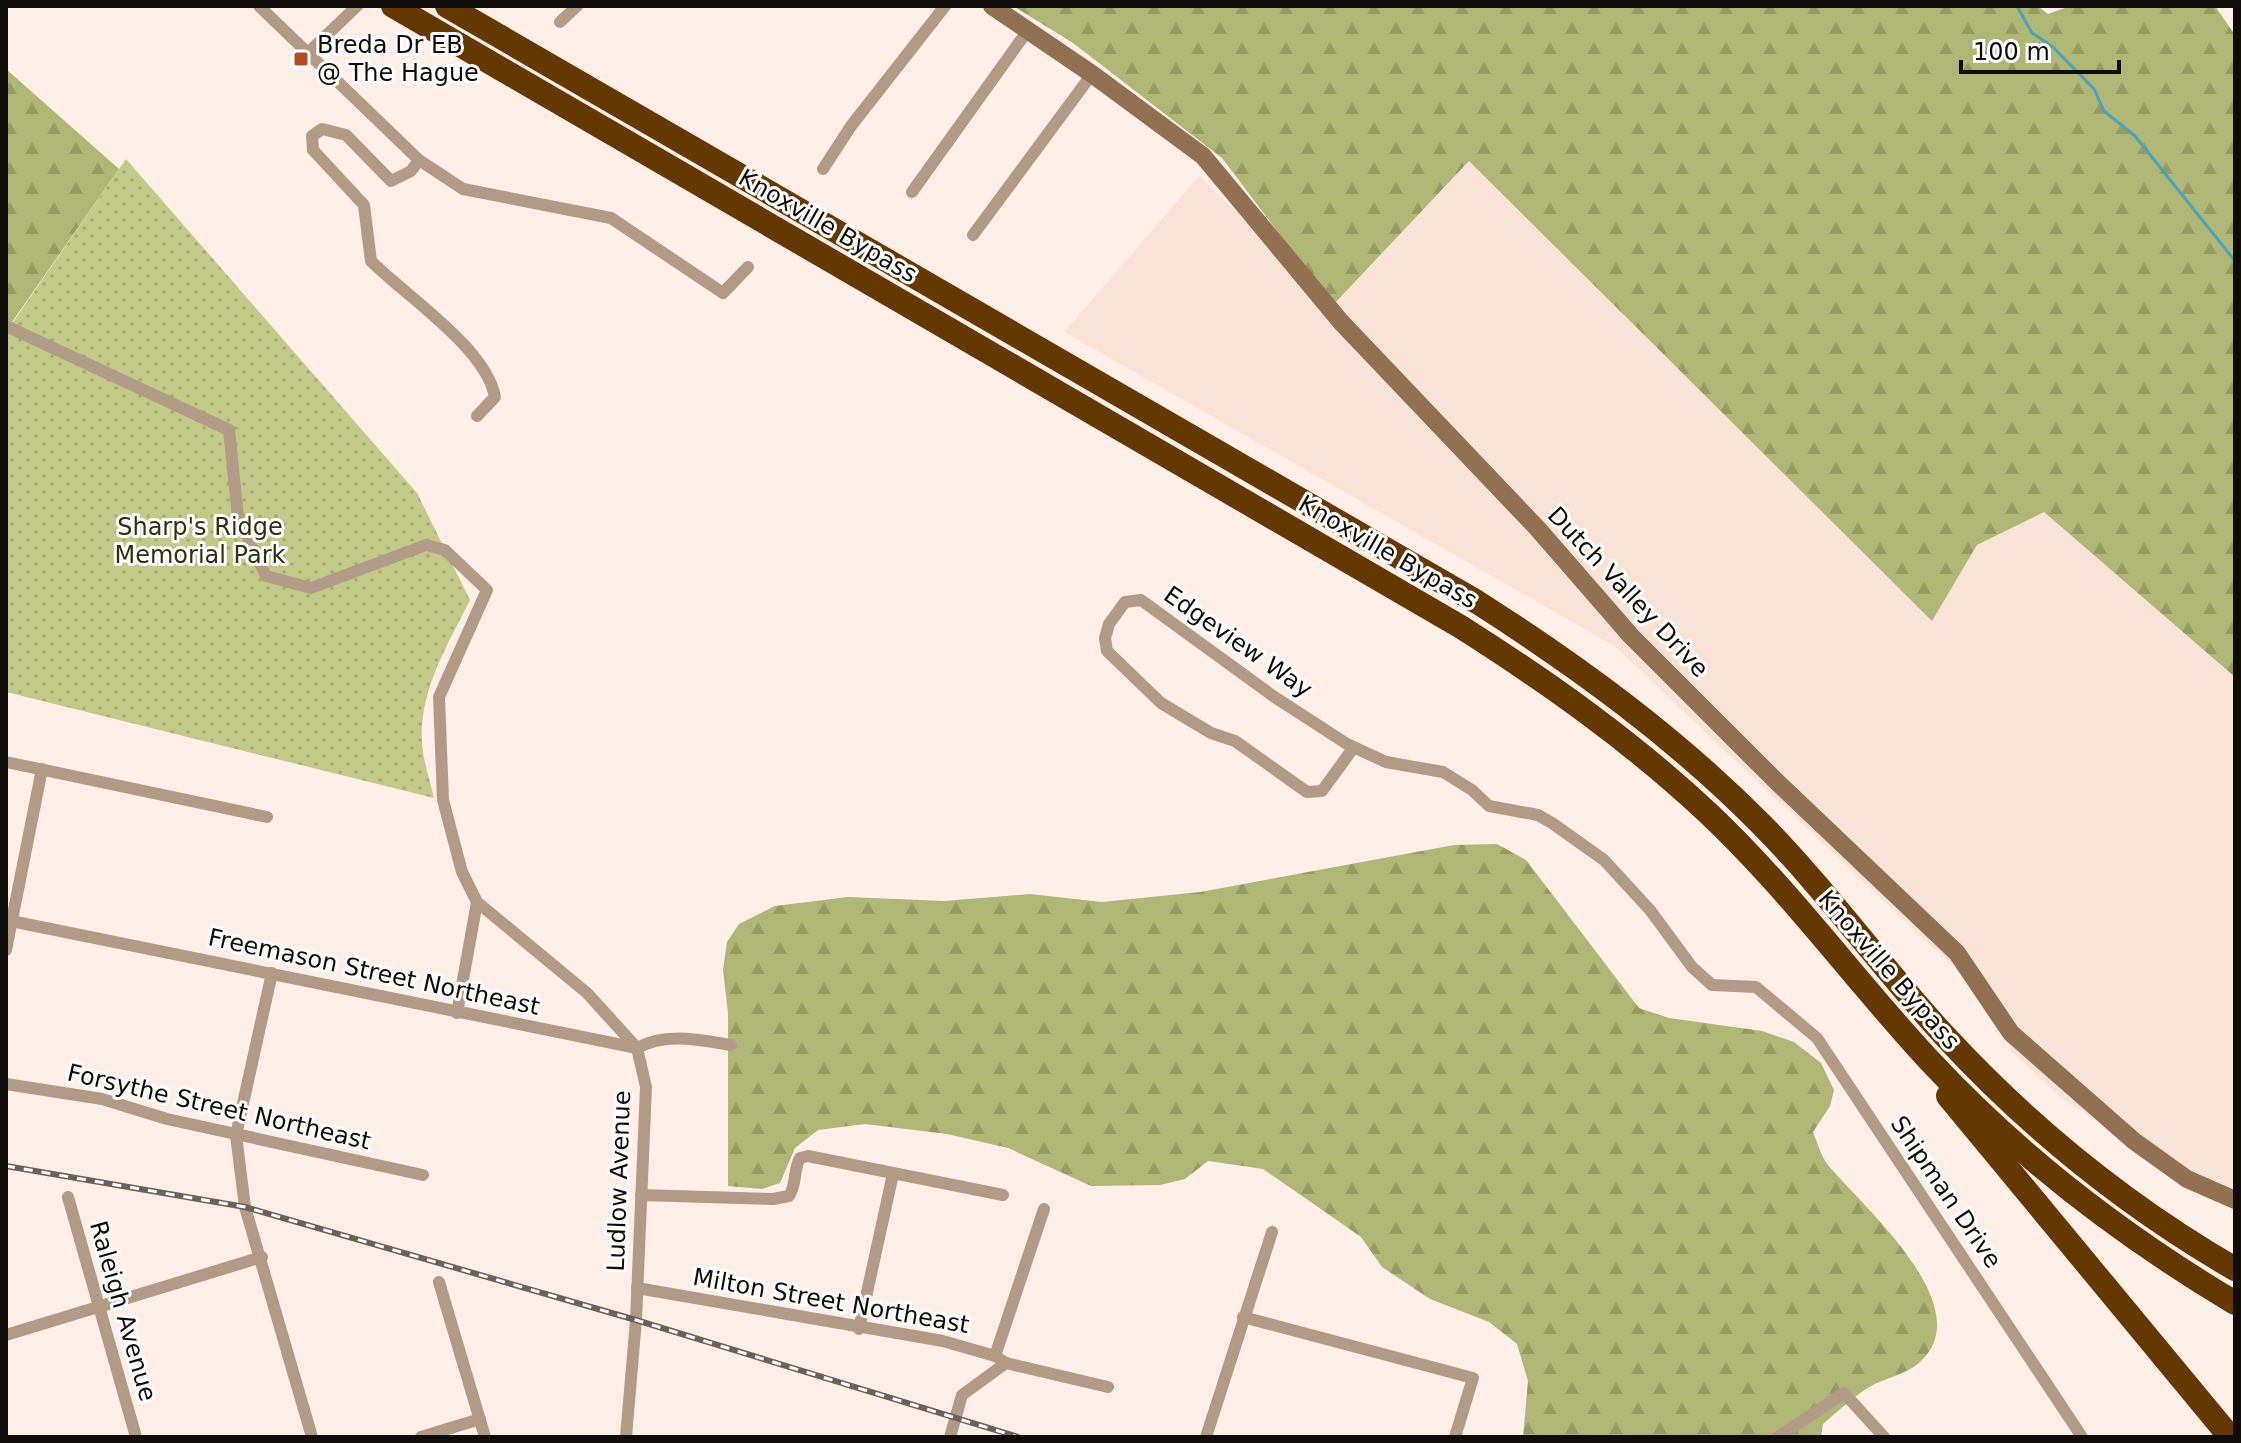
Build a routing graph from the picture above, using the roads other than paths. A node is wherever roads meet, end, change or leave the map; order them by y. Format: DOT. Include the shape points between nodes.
graph roads {
  1 [pos="259,6"];
  2 [pos="357,6"];
  3 [pos="393,6"];
  4 [pos="447,6"];
  5 [pos="577,6"];
  6 [pos="945,6"];
  7 [pos="992,6"];
  8 [pos="560,22"];
  9 [pos="1028,30"];
  10 [pos="310,51"];
  11 [pos="1092,74"];
  12 [pos="419,160"];
  13 [pos="823,169"];
  14 [pos="912,192"];
  15 [pos="973,235"];
  16 [pos="748,267"];
  17 [pos="6,326"];
  18 [pos="477,416"];
  19 [pos="1551,651"];
  20 [pos="1354,747"];
  21 [pos="6,762"];
  22 [pos="42,769"];
  23 [pos="267,817"];
  24 [pos="477,902"];
  25 [pos="9,920"];
  26 [pos="6,950"];
  27 [pos="272,973"];
  28 [pos="1756,987"];
  29 [pos="457,1013"];
  30 [pos="1895,1023"];
  31 [pos="731,1045"];
  32 [pos="637,1048"];
  33 [pos="6,1084"];
  34 [pos="236,1135"];
  35 [pos="893,1174"];
  36 [pos="423,1175"];
  37 [pos="641,1195"];
  38 [pos="1003,1195"];
  39 [pos="68,1197"];
  40 [pos="2235,1200"];
  41 [pos="1044,1209"];
  42 [pos="1272,1232"];
  43 [pos="2235,1252"];
  44 [pos="262,1257"];
  45 [pos="2235,1269"];
  46 [pos="439,1282"];
  47 [pos="637,1288"];
  48 [pos="2235,1303"];
  49 [pos="98,1310"];
  50 [pos="1243,1317"];
  51 [pos="859,1329"];
  52 [pos="6,1335"];
  53 [pos="1001,1359"];
  54 [pos="1108,1387"];
  55 [pos="480,1419"];
  56 [pos="136,1437"];
  57 [pos="312,1437"];
  58 [pos="421,1437"];
  59 [pos="485,1437"];
  60 [pos="626,1437"];
  61 [pos="950,1437"];
  62 [pos="1206,1437"];
  63 [pos="1455,1437"];
  64 [pos="1778,1437"];
  65 [pos="1884,1437"];
  66 [pos="2082,1437"];
  67 [pos="2230,1437"];
  1 -- 10 [label="street"];
  2 -- 10 [label="street"];
  3 -- 30 [label="highway, Knoxville Bypass" via="1461,627 1563,693 1639,751 1716,821 1791,899"];
  4 -- 19 [label="highway, Knoxville Bypass" via="1477,602"];
  5 -- 8 [label="street"];
  6 -- 13 [label="street"];
  7 -- 9 [label="street, Dutch Valley Drive"];
  9 -- 11 [label="street, Dutch Valley Drive"];
  9 -- 14 [label="street"];
  10 -- 12 [label="street"];
  11 -- 15 [label="street"];
  11 -- 40 [label="street, Dutch Valley Drive" via="1203,156 1341,322 1538,529 1631,636 1957,953 2011,1033 2144,1148 2187,1179"];
  12 -- 16 [label="street" via="463,189 611,218 723,293"];
  12 -- 18 [label="street" via="391,181 346,135 322,129 312,136 313,150 364,205 371,261 475,357 492,380 495,397"];
  17 -- 24 [label="street" via="229,430 238,517 266,576 311,588 426,545 445,550 487,590 439,697 443,800 462,872"];
  19 -- 43 [label="highway" via="1599,670 1711,760 1827,880 1970,1045 2118,1173"];
  19 -- 45 [label="highway, Knoxville Bypass" via="1644,718 1750,813 1944,1035 2043,1131 2131,1200"];
  20 -- 20 [label="street, Edgeview Way" via="1322,791 1307,792 1235,741 1161,703 1107,651 1109,624 1125,602 1141,600 1273,696"];
  20 -- 28 [label="street, Edgeview Way" via="1386,762 1443,772 1489,806 1538,815 1552,823 1604,860 1712,985"];
  21 -- 22 [label="street"];
  22 -- 23 [label="street"];
  22 -- 25 [label="street"];
  24 -- 29 [label="street"];
  24 -- 32 [label="street, Ludlow Avenue" via="587,993"];
  25 -- 26 [label="street"];
  25 -- 27 [label="street, Freemason Street Northeast"];
  27 -- 29 [label="street, Freemason Street Northeast"];
  27 -- 34 [label="street"];
  28 -- 66 [label="street, Shipman Drive" via="1817,1038"];
  29 -- 32 [label="street, Freemason Street Northeast"];
  30 -- 48 [label="highway, Knoxville Bypass" via="1975,1106 2050,1172 2148,1247"];
  30 -- 67 [label="highway" via="1966,1122"];
  31 -- 32 [label="street, Freemason Street Northeast" via="654,1038"];
  32 -- 37 [label="street, Ludlow Avenue" via="646,1087"];
  33 -- 34 [label="street, Forsythe Street Northeast" via="102,1099"];
  34 -- 36 [label="street, Forsythe Street Northeast"];
  34 -- 44 [label="street" via="245,1207"];
  35 -- 37 [label="street" via="808,1156 795,1168 789,1196"];
  35 -- 38 [label="street"];
  35 -- 51 [label="street"];
  37 -- 47 [label="street, Ludlow Avenue"];
  39 -- 49 [label="street, Raleigh Avenue"];
  41 -- 53 [label="street"];
  42 -- 50 [label="street"];
  44 -- 49 [label="street"];
  44 -- 57 [label="street"];
  46 -- 55 [label="street"];
  47 -- 51 [label="street, Milton Street Northeast"];
  47 -- 60 [label="street, Ludlow Avenue"];
  49 -- 52 [label="street"];
  49 -- 56 [label="street, Raleigh Avenue"];
  50 -- 62 [label="street"];
  50 -- 63 [label="street" via="1473,1378"];
  51 -- 53 [label="street, Milton Street Northeast" via="943,1341"];
  53 -- 54 [label="street, Milton Street Northeast"];
  53 -- 61 [label="street" via="962,1395"];
  55 -- 58 [label="street"];
  55 -- 59 [label="street"];
  64 -- 65 [label="street" via="1844,1393"];
}
